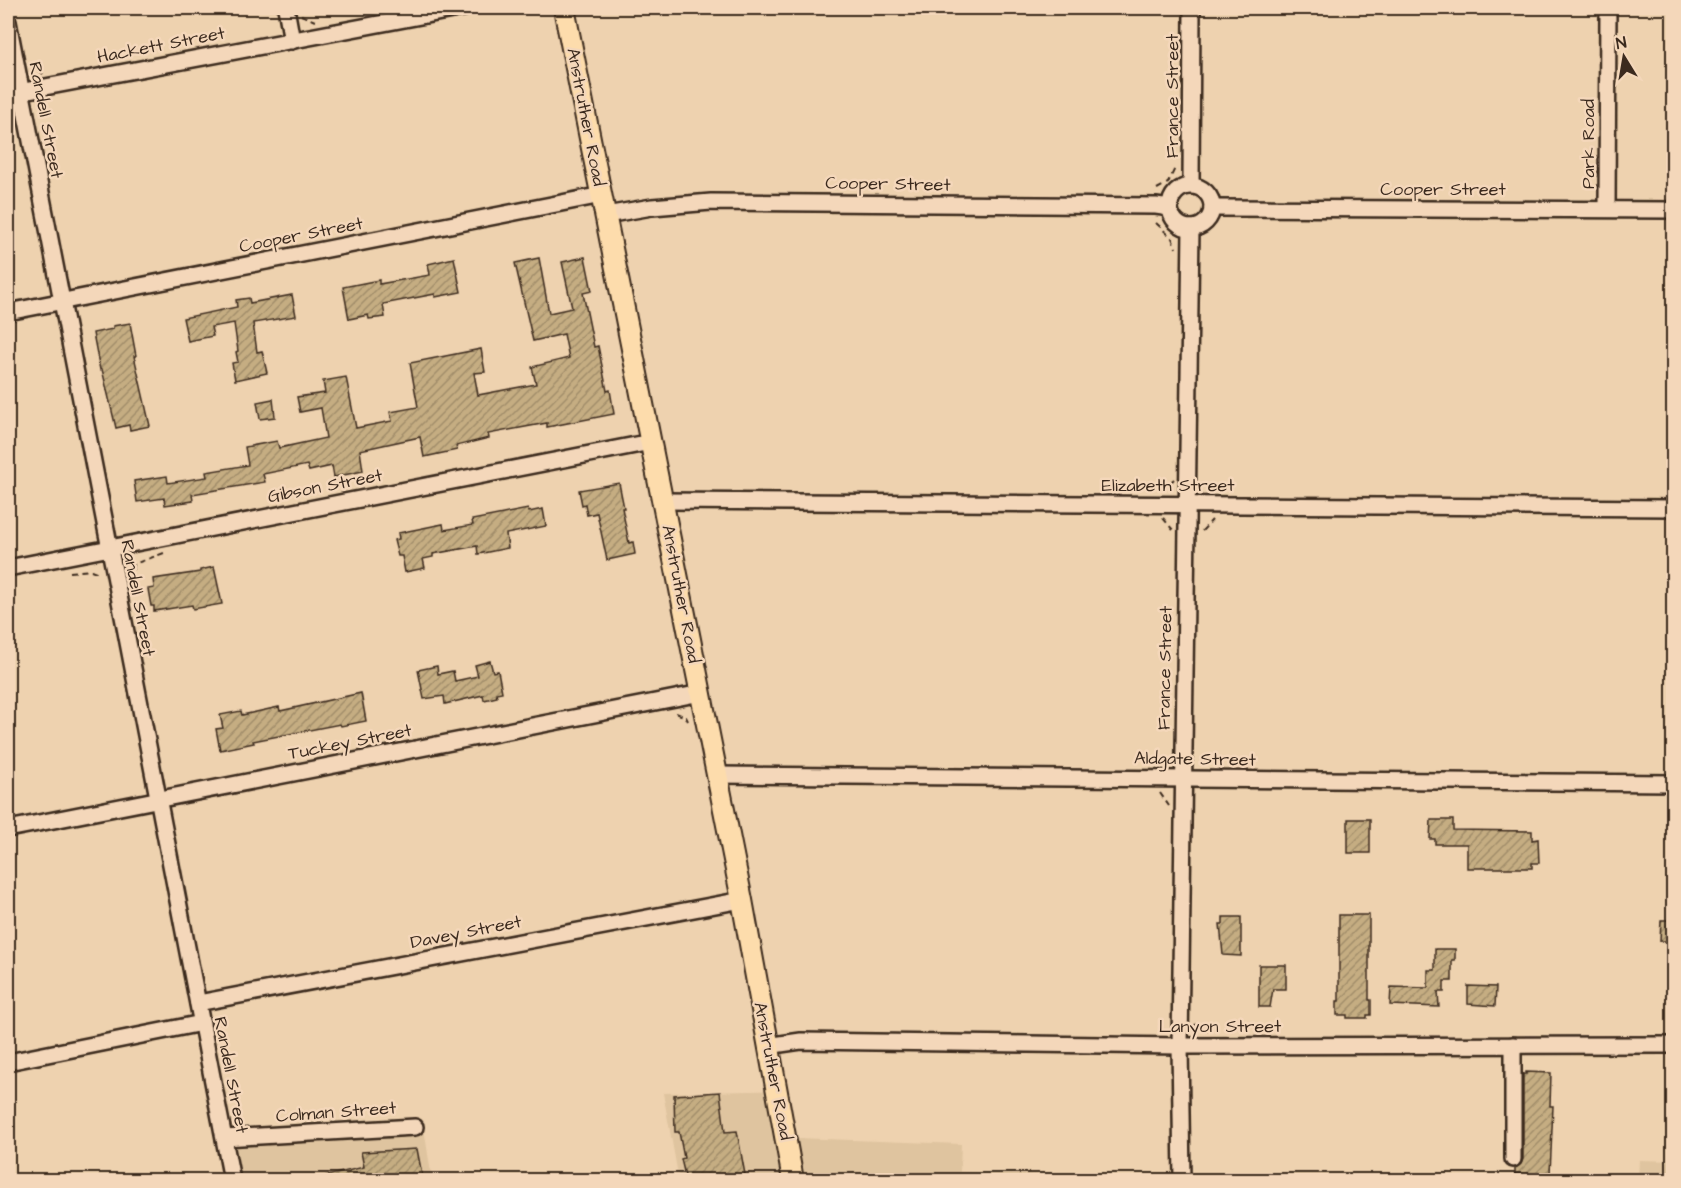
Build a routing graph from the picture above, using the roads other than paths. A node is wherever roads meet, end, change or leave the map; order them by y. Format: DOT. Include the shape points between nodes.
graph roads {
  1 [pos="286,8"];
  2 [pos="463,8"];
  3 [pos="564,8"];
  4 [pos="1192,8"];
  5 [pos="1608,8"];
  6 [pos="8,22"];
  7 [pos="292,41"];
  8 [pos="14,93"];
  9 [pos="1191,185"];
  10 [pos="604,205"];
  11 [pos="1212,207"];
  12 [pos="1170,208"];
  13 [pos="1607,209"];
  14 [pos="1674,210"];
  15 [pos="1191,228"];
  16 [pos="62,302"];
  17 [pos="8,312"];
  18 [pos="651,442"];
  19 [pos="663,501"];
  20 [pos="1187,504"];
  21 [pos="1674,508"];
  22 [pos="109,548"];
  23 [pos="8,568"];
  24 [pos="701,693"];
  25 [pos="717,775"];
  26 [pos="1184,779"];
  27 [pos="1674,783"];
  28 [pos="158,800"];
  29 [pos="8,829"];
  30 [pos="742,900"];
  31 [pos="198,1004"];
  32 [pos="201,1023"];
  33 [pos="1513,1045"];
  34 [pos="1674,1045"];
  35 [pos="767,1046"];
  36 [pos="1180,1046"];
  37 [pos="8,1062"];
  38 [pos="415,1127"];
  39 [pos="224,1138"];
  40 [pos="1513,1159"];
  41 [pos="232,1180"];
  42 [pos="793,1180"];
  43 [pos="1182,1180"];
  1 -- 7 [label="street"];
  2 -- 7 [label="street, Hackett Street"];
  3 -- 10 [label="main road, Anstruther Road"];
  4 -- 9 [label="street, France Street"];
  5 -- 13 [label="street, Park Road"];
  6 -- 8 [label="street, Randell Street"];
  7 -- 8 [label="street, Hackett Street"];
  8 -- 16 [label="street, Randell Street"];
  9 -- 11 [label="street" via="1209,194"];
  9 -- 12 [label="street" via="1173,195"];
  10 -- 12 [label="street, Cooper Street" via="652,207 711,202"];
  10 -- 16 [label="street, Cooper Street"];
  10 -- 18 [label="main road, Anstruther Road"];
  11 -- 13 [label="street, Cooper Street"];
  11 -- 15 [label="street" via="1208,219"];
  12 -- 15 [label="street" via="1179,224"];
  13 -- 14 [label="street, Cooper Street"];
  15 -- 20 [label="street, France Street"];
  16 -- 17 [label="street, Cooper Street"];
  16 -- 22 [label="street, Randell Street"];
  18 -- 19 [label="main road, Anstruther Road"];
  18 -- 22 [label="street, Gibson Street"];
  19 -- 20 [label="street, Elizabeth Street"];
  19 -- 24 [label="main road, Anstruther Road"];
  20 -- 21 [label="street, Elizabeth Street"];
  20 -- 26 [label="street, France Street"];
  22 -- 23 [label="street, Gibson Street"];
  22 -- 28 [label="street, Randell Street"];
  24 -- 25 [label="main road, Anstruther Road"];
  24 -- 28 [label="street, Tuckey Street"];
  25 -- 26 [label="street, Aldgate Street"];
  25 -- 30 [label="main road, Anstruther Road"];
  26 -- 27 [label="street, Aldgate Street"];
  26 -- 36 [label="street, France Street"];
  28 -- 29 [label="street, Tuckey Street"];
  28 -- 31 [label="street, Randell Street"];
  30 -- 31 [label="street, Davey Street"];
  30 -- 35 [label="main road, Anstruther Road"];
  31 -- 32 [label="street, Randell Street"];
  32 -- 37 [label="street"];
  32 -- 39 [label="street, Randell Street"];
  33 -- 34 [label="street, Lanyon Street"];
  33 -- 36 [label="street, Lanyon Street"];
  33 -- 40 [label="street"];
  35 -- 36 [label="street, Lanyon Street" via="801,1041"];
  35 -- 42 [label="main road, Anstruther Road"];
  36 -- 43 [label="street, France Street"];
  38 -- 39 [label="street, Colman Street"];
  39 -- 41 [label="street, Randell Street"];
}
